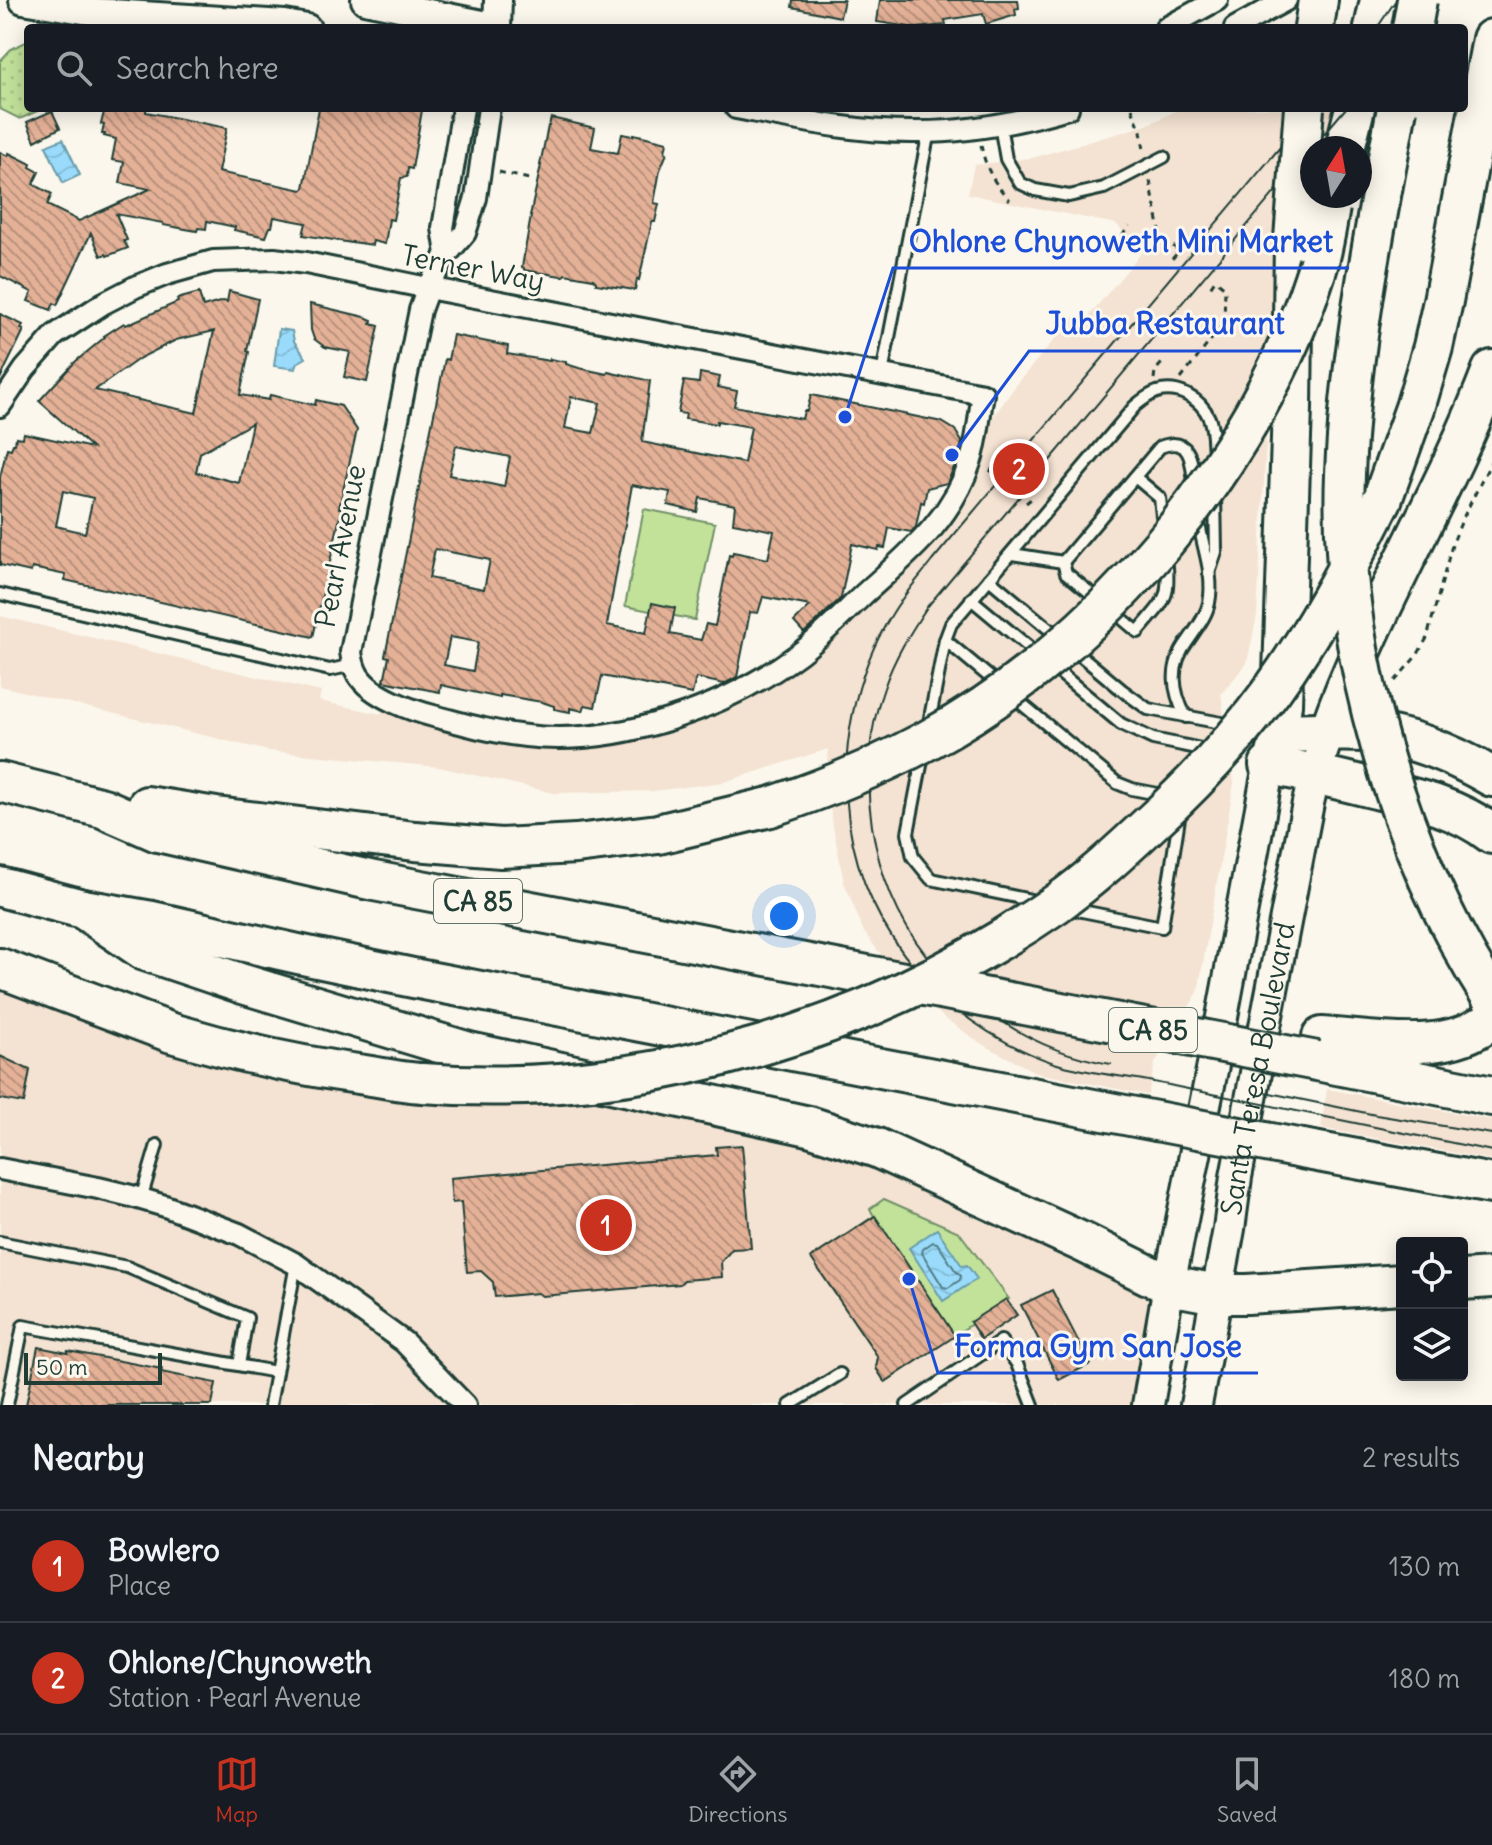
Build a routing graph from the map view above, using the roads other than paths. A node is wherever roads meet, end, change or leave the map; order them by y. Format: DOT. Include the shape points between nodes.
graph roads {
  1 [pos="23,0"];
  2 [pos="365,0"];
  3 [pos="498,0"];
  4 [pos="1217,0"];
  5 [pos="1286,0"];
  6 [pos="1318,0"];
  7 [pos="1380,0"];
  8 [pos="1417,0"];
  9 [pos="468,16"];
  10 [pos="285,24"];
  11 [pos="489,24"];
  12 [pos="499,24"];
  13 [pos="1173,24"];
  14 [pos="1242,24"];
  15 [pos="1315,24"];
  16 [pos="1375,24"];
  17 [pos="1413,24"];
  18 [pos="1492,39"];
  19 [pos="462,112"];
  20 [pos="488,112"];
  21 [pos="760,112"];
  22 [pos="1052,112"];
  23 [pos="1304,112"];
  24 [pos="1354,112"];
  25 [pos="1396,112"];
  26 [pos="1000,125"];
  27 [pos="929,131"];
  28 [pos="1348,136"];
  29 [pos="1164,157"];
  30 [pos="1330,208"];
  31 [pos="447,254"];
  32 [pos="428,288"];
  33 [pos="1492,370"];
  34 [pos="882,374"];
  35 [pos="983,394"];
  36 [pos="0,406"];
  37 [pos="1135,477"];
  38 [pos="1012,554"];
  39 [pos="1063,562"];
  40 [pos="1209,573"];
  41 [pos="989,579"];
  42 [pos="0,594"];
  43 [pos="971,599"];
  44 [pos="945,640"];
  45 [pos="353,665"];
  46 [pos="1186,717"];
  47 [pos="1329,732"];
  48 [pos="1259,746"];
  49 [pos="1315,773"];
  50 [pos="1492,777"];
  51 [pos="0,782"];
  52 [pos="103,808"];
  53 [pos="1492,834"];
  54 [pos="0,887"];
  55 [pos="83,909"];
  56 [pos="0,968"];
  57 [pos="1492,998"];
  58 [pos="1492,1018"];
  59 [pos="1320,1049"];
  60 [pos="1492,1096"];
  61 [pos="157,1145"];
  62 [pos="0,1169"];
  63 [pos="1492,1184"];
  64 [pos="141,1199"];
  65 [pos="0,1242"];
  66 [pos="296,1264"];
  67 [pos="1492,1278"];
  68 [pos="1468,1280"];
  69 [pos="1396,1284"];
  70 [pos="1169,1285"];
  71 [pos="1217,1294"];
  72 [pos="239,1365"];
  73 [pos="276,1372"];
  74 [pos="840,1374"];
  75 [pos="7,1405"];
  76 [pos="270,1405"];
  77 [pos="465,1405"];
  78 [pos="790,1405"];
  79 [pos="907,1405"];
  80 [pos="1033,1405"];
  81 [pos="1148,1405"];
  82 [pos="1196,1405"];
  1 -- 10 [label="street" via="95,12"];
  2 -- 9 [label="street"];
  3 -- 12 [label="street"];
  4 -- 13 [label="street"];
  5 -- 14 [label="street"];
  6 -- 15 [label="highway"];
  7 -- 16 [label="highway"];
  8 -- 17 [label="highway, bridge"];
  9 -- 11 [label="street"];
  18 -- 56 [label="highway, bridge" via="1433,347 1382,500 1329,599 1273,689 1190,787 1058,902 954,967 817,1027 689,1064 604,1078 474,1085 420,1083 227,1049"];
  19 -- 31 [label="street" via="443,228"];
  20 -- 31 [label="street, Pearl Avenue" via="476,198 465,233"];
  21 -- 27 [label="street" via="858,128"];
  22 -- 26 [label="street"];
  23 -- 48 [label="highway, bridge" via="1294,239 1282,704"];
  24 -- 28 [label="highway"];
  25 -- 57 [label="highway, bridge" via="1352,375 1345,476 1347,557 1365,684 1393,788 1431,883"];
  26 -- 27 [label="street"];
  26 -- 29 [label="lane" via="1006,159 1020,183 1035,190 1086,193"];
  27 -- 34 [label="lane"];
  30 -- 52 [label="highway, bridge" via="1317,271 1263,394 1206,488 1150,560 1071,639 1022,678 928,740 876,766 770,807 658,834 576,844 501,848 154,806"];
  31 -- 32 [label="street, Pearl Avenue"];
  32 -- 34 [label="street, Terner Way"];
  32 -- 36 [label="street, Terner Way" via="306,263 213,261 135,287 55,335"];
  32 -- 45 [label="street, Pearl Avenue" via="351,652"];
  33 -- 47 [label="highway"];
  34 -- 35 [label="street, Terner Way"];
  35 -- 45 [label="street, Pearl Avenue" via="962,483 923,541 803,650 759,680 691,712 596,735 529,736 395,703 370,688"];
  37 -- 39 [label="lane"];
  37 -- 39 [label="lane" via="1160,498 1169,581 1164,600 1138,632 1066,573"];
  37 -- 40 [label="lane" via="1160,447 1174,444 1187,450"];
  38 -- 39 [label="lane"];
  38 -- 40 [label="lane" via="1135,406 1157,392 1176,391 1195,399 1211,422 1217,524"];
  38 -- 41 [label="lane"];
  40 -- 46 [label="lane" via="1209,605 1177,659 1177,700"];
  41 -- 43 [label="lane"];
  41 -- 46 [label="lane" via="1148,709"];
  42 -- 45 [label="lane" via="330,670"];
  43 -- 44 [label="lane"];
  43 -- 48 [label="lane" via="1121,724 1153,739"];
  44 -- 44 [label="lane" via="908,833 913,857 931,879 1162,927 1182,799 1117,783"];
  46 -- 48 [label="lane"];
  47 -- 48 [label="highway"];
  47 -- 49 [label="main road, Santa Teresa Boulevard"];
  47 -- 50 [label="highway" via="1409,740"];
  48 -- 49 [label="highway"];
  48 -- 70 [label="main road, Santa Teresa Boulevard" via="1213,1065"];
  49 -- 53 [label="highway" via="1420,800 1476,822"];
  49 -- 71 [label="main road, Santa Teresa Boulevard"];
  51 -- 52 [label="highway, CA 85"];
  52 -- 59 [label="highway, CA 85, bridge" via="158,832 374,881 989,999"];
  54 -- 55 [label="highway"];
  55 -- 63 [label="highway, bridge" via="399,975"];
  55 -- 70 [label="highway" via="145,951 258,989 469,1052 809,1126 877,1148"];
  58 -- 59 [label="highway" via="1445,1041"];
  59 -- 60 [label="highway, CA 85"];
  61 -- 64 [label="lane"];
  62 -- 64 [label="street"];
  64 -- 66 [label="street" via="239,1234"];
  65 -- 72 [label="lane" via="127,1267 247,1318"];
  66 -- 73 [label="lane"];
  66 -- 77 [label="street" via="404,1342"];
  67 -- 68 [label="highway"];
  69 -- 71 [label="highway"];
  70 -- 71 [label="highway"];
  70 -- 81 [label="main road, Santa Teresa Boulevard"];
  71 -- 82 [label="main road, Santa Teresa Boulevard"];
  72 -- 73 [label="lane"];
  72 -- 75 [label="lane" via="23,1326"];
  73 -- 76 [label="lane"];
  74 -- 78 [label="lane"];
  79 -- 80 [label="lane" via="1001,1341 1017,1364"];
}
